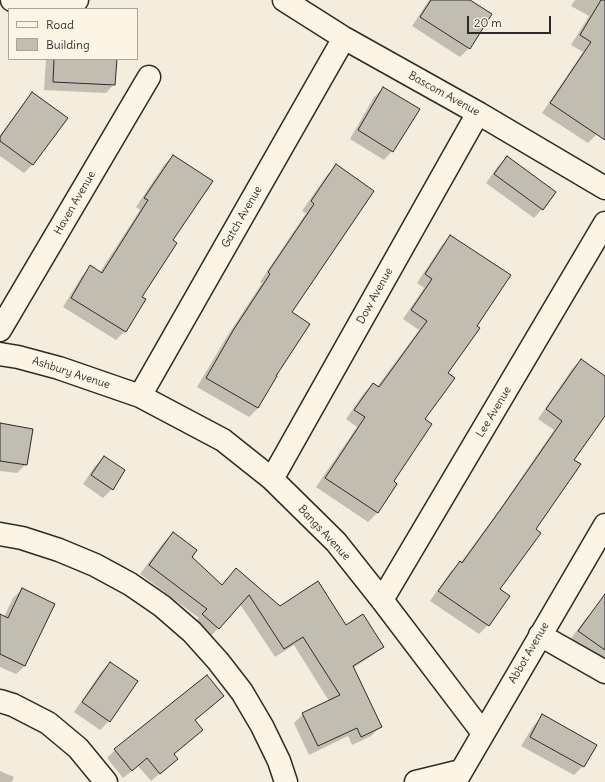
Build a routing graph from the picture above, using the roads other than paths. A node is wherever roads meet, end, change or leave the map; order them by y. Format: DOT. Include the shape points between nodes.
graph roads {
  1 [pos="12,0"];
  2 [pos="77,0"];
  3 [pos="284,0"];
  4 [pos="344,38"];
  5 [pos="149,77"];
  6 [pos="478,113"];
  7 [pos="605,188"];
  8 [pos="605,223"];
  9 [pos="0,330"];
  10 [pos="0,354"];
  11 [pos="140,396"];
  12 [pos="272,479"];
  13 [pos="605,525"];
  14 [pos="0,534"];
  15 [pos="382,600"];
  16 [pos="540,635"];
  17 [pos="605,672"];
  18 [pos="0,701"];
  19 [pos="483,733"];
  20 [pos="458,776"];
  21 [pos="106,782"];
  22 [pos="286,782"];
  23 [pos="416,782"];
  1 -- 2 [label="street" via="37,4"];
  3 -- 4 [label="street, Bascom Avenue"];
  4 -- 6 [label="street, Bascom Avenue"];
  4 -- 11 [label="street, Gatch Avenue"];
  5 -- 9 [label="street, Haven Avenue"];
  6 -- 7 [label="street, Bascom Avenue"];
  6 -- 12 [label="street, Dow Avenue"];
  8 -- 15 [label="street, Lee Avenue"];
  10 -- 11 [label="street, Ashbury Avenue" via="59,368"];
  11 -- 12 [label="street, Bangs Avenue" via="223,440"];
  12 -- 15 [label="street, Bangs Avenue" via="336,542"];
  13 -- 16 [label="street, Abbot Avenue"];
  14 -- 22 [label="street" via="59,550 95,565 130,584 162,606 197,638 242,692 262,726"];
  15 -- 19 [label="street, Bangs Avenue"];
  16 -- 17 [label="street"];
  16 -- 19 [label="street, Abbot Avenue"];
  18 -- 21 [label="street" via="48,723 78,748"];
  19 -- 20 [label="street, Abbot Avenue"];
  20 -- 23 [label="street"];
}
